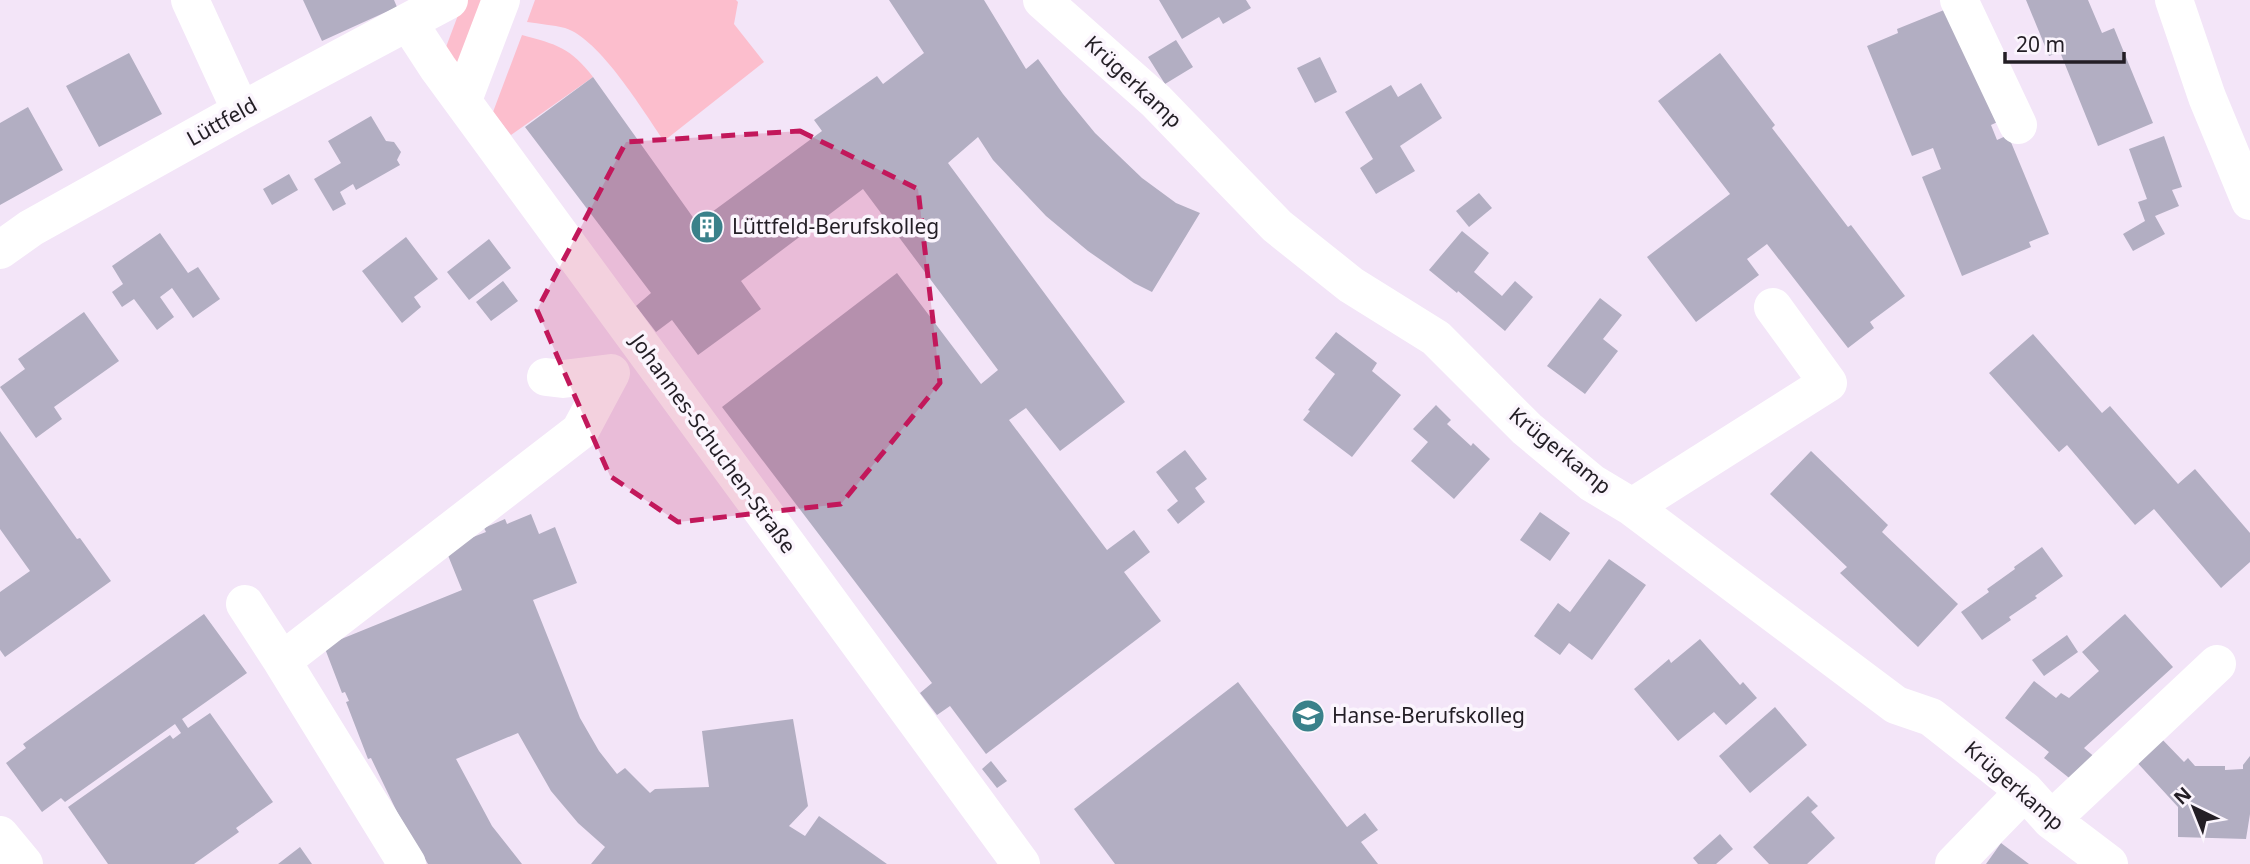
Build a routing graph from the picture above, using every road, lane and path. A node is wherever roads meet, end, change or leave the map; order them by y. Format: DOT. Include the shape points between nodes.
graph roads {
  1 [pos="190,0"];
  2 [pos="449,0"];
  3 [pos="501,0"];
  4 [pos="1042,0"];
  5 [pos="1959,0"];
  6 [pos="2174,0"];
  7 [pos="408,22"];
  8 [pos="463,100"];
  9 [pos="241,111"];
  10 [pos="2018,125"];
  11 [pos="2250,201"];
  12 [pos="0,250"];
  13 [pos="1773,307"];
  14 [pos="644,349"];
  15 [pos="611,373"];
  16 [pos="546,377"];
  17 [pos="1632,507"];
  18 [pos="245,604"];
  19 [pos="282,661"];
  20 [pos="2217,664"];
  21 [pos="2025,791"];
  22 [pos="2051,820"];
  23 [pos="0,835"];
  24 [pos="24,864"];
  25 [pos="407,864"];
  26 [pos="1021,864"];
  27 [pos="1954,864"];
  28 [pos="2109,864"];
  1 -- 9 [label="street"];
  2 -- 7 [label="street, Lüttfeld"];
  3 -- 8 [label="street"];
  4 -- 17 [label="street, Krügerkamp" via="1156,101 1277,226 1350,285 1436,338 1527,429 1592,482"];
  5 -- 10 [label="street"];
  6 -- 11 [label="street"];
  7 -- 8 [label="street, Johannes-Schuchen-Straße"];
  7 -- 9 [label="street, Lüttfeld"];
  8 -- 14 [label="street, Johannes-Schuchen-Straße"];
  9 -- 12 [label="street, Lüttfeld"];
  13 -- 17 [label="street" via="1828,383"];
  14 -- 15 [label="street"];
  14 -- 26 [label="street, Johannes-Schuchen-Straße"];
  15 -- 16 [label="street"];
  15 -- 19 [label="street" via="580,431"];
  17 -- 21 [label="street, Krügerkamp" via="1857,677 1896,705 1931,717"];
  18 -- 19 [label="street"];
  19 -- 25 [label="street"];
  20 -- 22 [label="street"];
  21 -- 22 [label="street, Krügerkamp"];
  21 -- 27 [label="street"];
  22 -- 28 [label="street, Krügerkamp"];
  23 -- 24 [label="street"];
}
